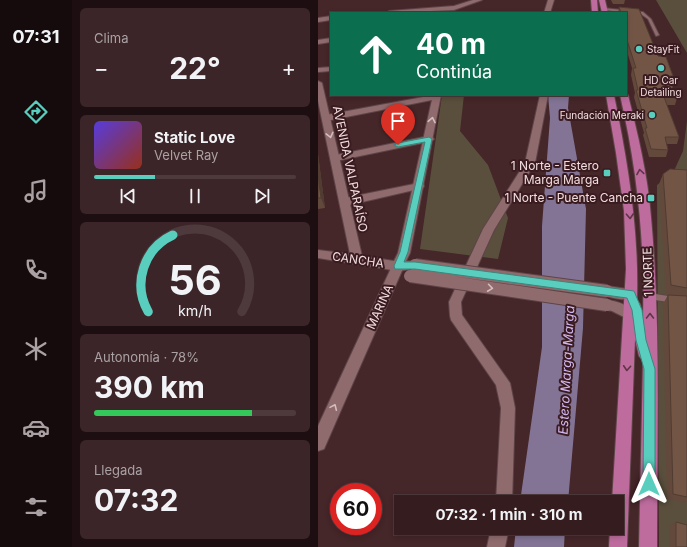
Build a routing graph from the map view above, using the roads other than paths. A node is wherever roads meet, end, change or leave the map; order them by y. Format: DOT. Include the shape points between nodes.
graph roads {
  1 [pos="466,0"];
  2 [pos="479,0"];
  3 [pos="551,0"];
  4 [pos="594,0"];
  5 [pos="602,0"];
  6 [pos="450,7"];
  7 [pos="604,11"];
  8 [pos="399,12"];
  9 [pos="547,12"];
  10 [pos="595,12"];
  11 [pos="623,12"];
  12 [pos="627,12"];
  13 [pos="330,18"];
  14 [pos="318,20"];
  15 [pos="657,35"];
  16 [pos="330,40"];
  17 [pos="318,42"];
  18 [pos="330,69"];
  19 [pos="318,70"];
  20 [pos="318,83"];
  21 [pos="437,96"];
  22 [pos="544,96"];
  23 [pos="610,96"];
  24 [pos="624,96"];
  25 [pos="326,118"];
  26 [pos="429,139"];
  27 [pos="336,158"];
  28 [pos="419,186"];
  29 [pos="345,202"];
  30 [pos="318,254"];
  31 [pos="357,260"];
  32 [pos="398,266"];
  33 [pos="412,271"];
  34 [pos="630,294"];
  35 [pos="649,296"];
  36 [pos="687,302"];
  37 [pos="630,315"];
  38 [pos="649,369"];
  39 [pos="318,443"];
  40 [pos="504,495"];
  41 [pos="499,535"];
  42 [pos="496,547"];
  43 [pos="618,547"];
  44 [pos="648,547"];
  1 -- 6 [label="street"];
  2 -- 6 [label="street"];
  3 -- 9 [label="street"];
  4 -- 10 [label="main road"];
  5 -- 7 [label="main road"];
  6 -- 8 [label="street"];
  7 -- 11 [label="lane"];
  12 -- 15 [label="lane" via="642,13 649,19"];
  13 -- 14 [label="street"];
  16 -- 17 [label="street"];
  18 -- 19 [label="street"];
  20 -- 25 [label="street, AVENIDA VALPARAÍSO"];
  21 -- 25 [label="street"];
  26 -- 21 [label="street, MARINA, one-way"];
  22 -- 40 [label="street" via="530,163 489,229 455,302 456,316 503,382 508,408"];
  23 -- 34 [label="main road, 1 NORTE, one-way" via="629,211 632,269"];
  35 -- 24 [label="main road, 1 NORTE, one-way" via="646,216 635,140"];
  25 -- 27 [label="street, AVENIDA VALPARAÍSO, one-way"];
  26 -- 27 [label="street"];
  26 -- 28 [label="street, MARINA"];
  27 -- 29 [label="street, AVENIDA VALPARAÍSO"];
  28 -- 29 [label="street"];
  28 -- 32 [label="street, MARINA" via="404,252"];
  29 -- 31 [label="street, AVENIDA VALPARAÍSO"];
  30 -- 31 [label="street, CANCHA"];
  31 -- 32 [label="street, CANCHA"];
  32 -- 33 [label="street, CANCHA"];
  39 -- 32 [label="street, MARINA, one-way"];
  33 -- 34 [label="street, bridge"];
  33 -- 37 [label="street, one-way, bridge" via="614,306"];
  34 -- 37 [label="main road, 1 NORTE"];
  34 -- 38 [label="main road" via="637,310 641,340"];
  35 -- 36 [label="lane"];
  38 -- 35 [label="main road, 1 NORTE, one-way"];
  37 -- 43 [label="main road, 1 NORTE, one-way"];
  38 -- 44 [label="main road, 1 NORTE"];
  41 -- 42 [label="street"];
}
